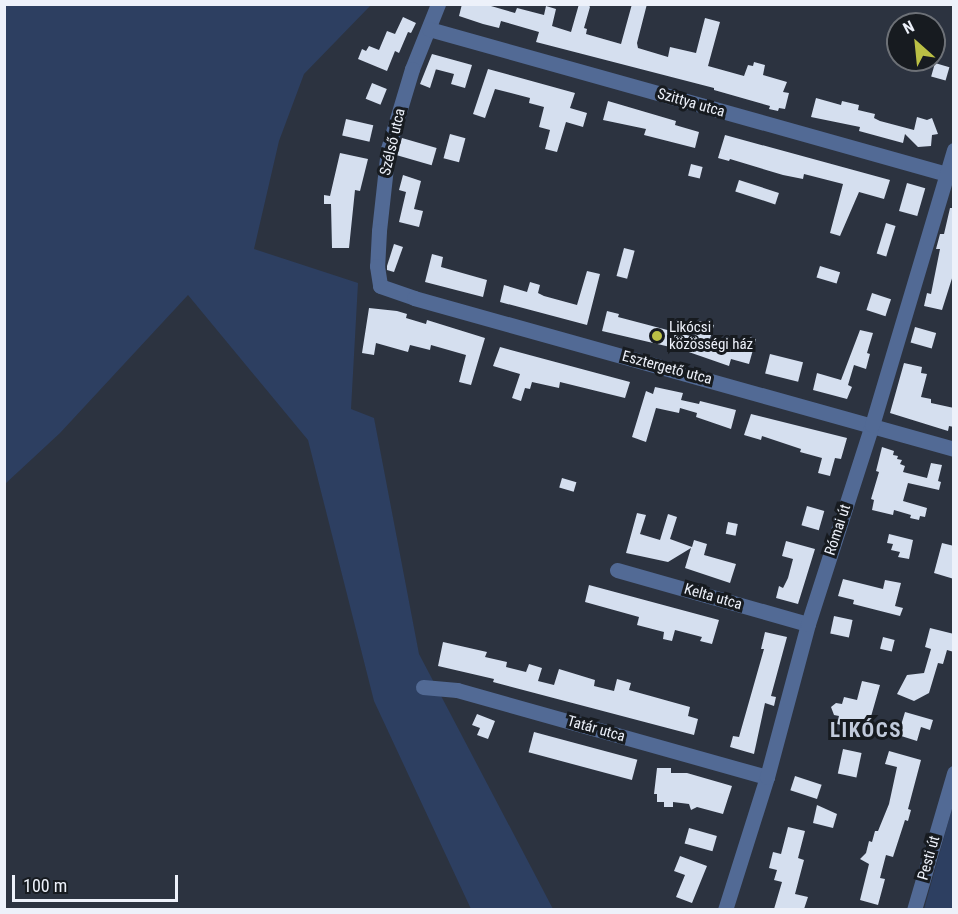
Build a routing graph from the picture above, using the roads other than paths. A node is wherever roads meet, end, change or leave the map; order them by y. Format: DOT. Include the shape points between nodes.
graph roads {
  1 [pos="438,4"];
  2 [pos="429,29"];
  3 [pos="954,150"];
  4 [pos="950,175"];
  5 [pos="380,286"];
  6 [pos="872,425"];
  7 [pos="954,449"];
  8 [pos="617,570"];
  9 [pos="808,624"];
  10 [pos="423,687"];
  11 [pos="954,773"];
  12 [pos="767,777"];
  13 [pos="725,909"];
  14 [pos="914,909"];
  1 -- 2 [label="street, Szélső utca"];
  2 -- 4 [label="street, Szittya utca"];
  2 -- 5 [label="street, Szélső utca" via="412,69 388,149 379,231"];
  3 -- 4 [label="street, Római út"];
  4 -- 6 [label="street, Római út"];
  5 -- 6 [label="street, Esztergető utca"];
  6 -- 7 [label="street, Esztergető utca"];
  6 -- 9 [label="street, Római út"];
  8 -- 9 [label="street, Kelta utca"];
  9 -- 12 [label="street, Római út"];
  10 -- 12 [label="street, Tatár utca" via="457,690"];
  11 -- 14 [label="street, Pesti út"];
  12 -- 13 [label="street, Római út"];
}
